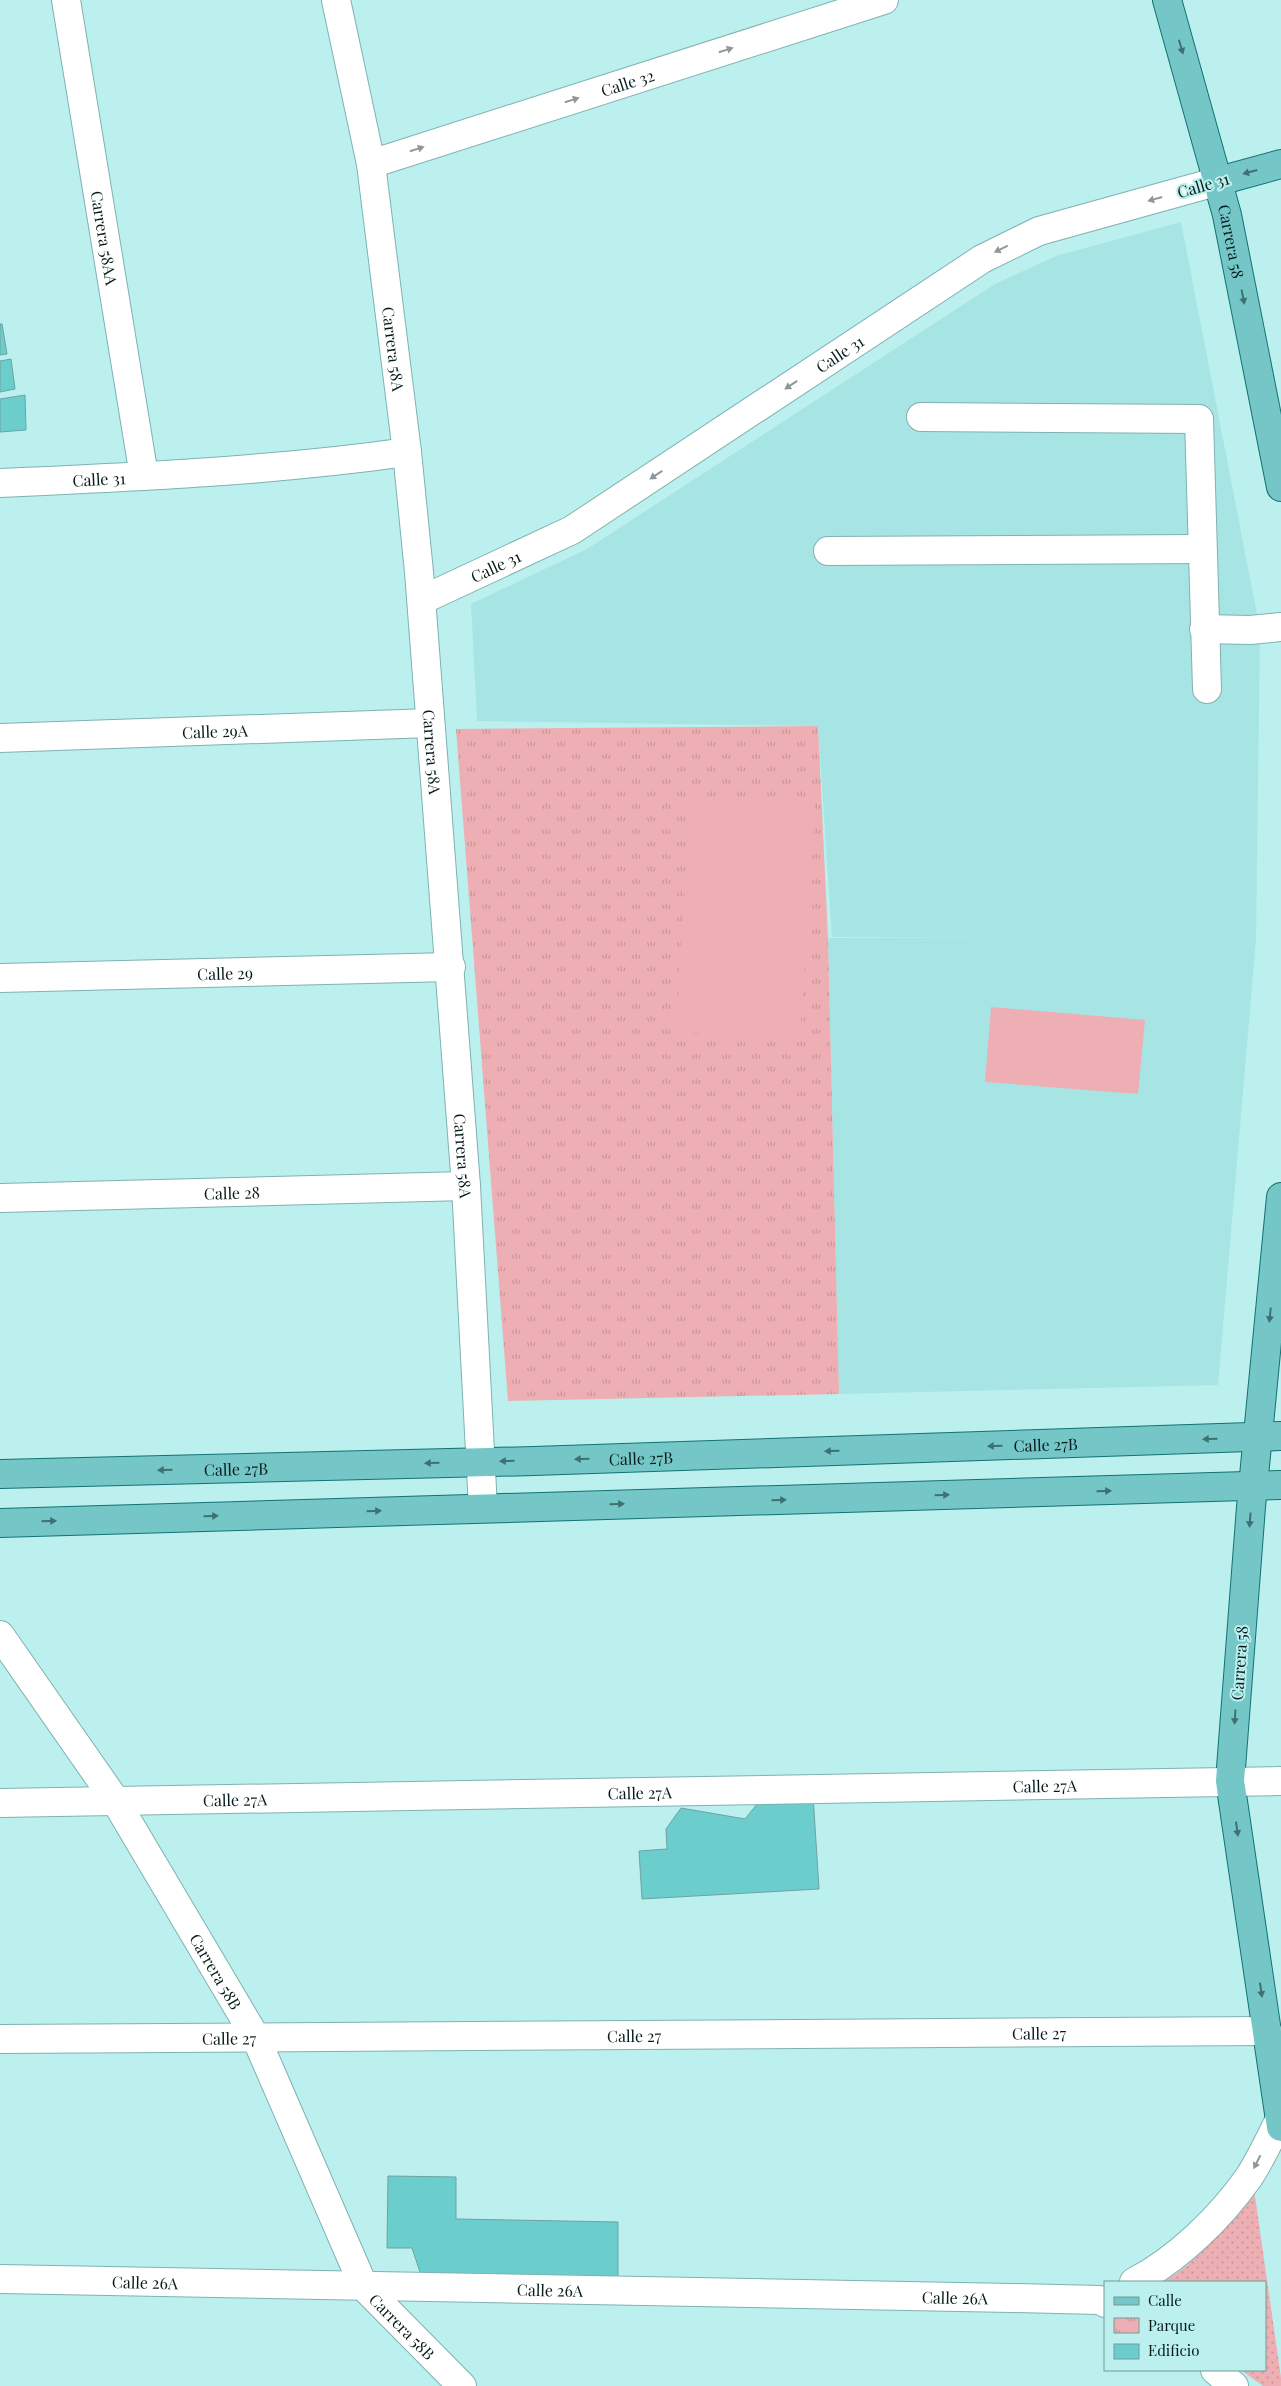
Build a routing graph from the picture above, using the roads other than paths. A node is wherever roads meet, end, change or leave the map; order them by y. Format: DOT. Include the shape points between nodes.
graph roads {
  1 [pos="66,0"];
  2 [pos="336,0"];
  3 [pos="884,0"];
  4 [pos="1168,0"];
  5 [pos="371,164"];
  6 [pos="1281,164"];
  7 [pos="1219,181"];
  8 [pos="921,417"];
  9 [pos="407,452"];
  10 [pos="144,476"];
  11 [pos="0,483"];
  12 [pos="1281,487"];
  13 [pos="1202,548"];
  14 [pos="828,550"];
  15 [pos="422,600"];
  16 [pos="1281,627"];
  17 [pos="1204,628"];
  18 [pos="1207,689"];
  19 [pos="430,723"];
  20 [pos="0,738"];
  21 [pos="451,967"];
  22 [pos="0,978"];
  23 [pos="466,1186"];
  24 [pos="1281,1197"];
  25 [pos="0,1198"];
  26 [pos="1270,1437"];
  27 [pos="481,1462"];
  28 [pos="0,1474"];
  29 [pos="1281,1485"];
  30 [pos="1252,1486"];
  31 [pos="483,1508"];
  32 [pos="0,1523"];
  33 [pos="0,1635"];
  34 [pos="1230,1781"];
  35 [pos="1281,1781"];
  36 [pos="115,1800"];
  37 [pos="0,1803"];
  38 [pos="1267,2031"];
  39 [pos="256,2038"];
  40 [pos="0,2039"];
  41 [pos="1278,2091"];
  42 [pos="1280,2123"];
  43 [pos="0,2279"];
  44 [pos="1135,2281"];
  45 [pos="364,2287"];
  46 [pos="1103,2300"];
  47 [pos="1216,2371"];
  48 [pos="462,2386"];
  49 [pos="1234,2386"];
  1 -- 10 [label="street, Carrera 58AA"];
  2 -- 5 [label="street, Carrera 58A"];
  5 -- 3 [label="street, Calle 32, one-way"];
  4 -- 7 [label="main road, Carrera 58, one-way"];
  5 -- 9 [label="street, Carrera 58A"];
  6 -- 7 [label="main road, Calle 31, one-way"];
  7 -- 12 [label="main road, Carrera 58, one-way"];
  7 -- 15 [label="street, Calle 31, one-way" via="1038,231 982,259 572,530"];
  8 -- 13 [label="street" via="1199,419"];
  9 -- 10 [label="street, Calle 31" via="345,461"];
  9 -- 15 [label="street, Carrera 58A"];
  10 -- 11 [label="street, Calle 31"];
  13 -- 14 [label="street"];
  13 -- 17 [label="street"];
  15 -- 19 [label="street, Carrera 58A"];
  16 -- 17 [label="street" via="1250,630"];
  17 -- 18 [label="street"];
  19 -- 20 [label="street, Calle 29A"];
  19 -- 21 [label="street, Carrera 58A"];
  21 -- 22 [label="street, Calle 29"];
  21 -- 23 [label="street, Carrera 58A"];
  23 -- 25 [label="street, Calle 28"];
  23 -- 27 [label="street, Carrera 58A"];
  24 -- 26 [label="main road, Carrera 58, one-way"];
  26 -- 27 [label="main road, Calle 27B, one-way"];
  26 -- 30 [label="main road, Carrera 58"];
  27 -- 28 [label="main road, Calle 27B, one-way"];
  27 -- 31 [label="street, Carrera 58A"];
  29 -- 30 [label="main road"];
  31 -- 30 [label="main road, one-way"];
  30 -- 34 [label="main road, Carrera 58, one-way"];
  32 -- 31 [label="main road, one-way"];
  33 -- 36 [label="street, Carrera 58B"];
  34 -- 35 [label="street, Calle 27A"];
  34 -- 36 [label="street, Calle 27A"];
  34 -- 38 [label="main road, Carrera 58, one-way"];
  36 -- 37 [label="street, Calle 27A"];
  36 -- 39 [label="street, Carrera 58B"];
  38 -- 39 [label="street, Calle 27"];
  38 -- 41 [label="main road, Carrera 58"];
  39 -- 40 [label="street, Calle 27"];
  39 -- 45 [label="street, Carrera 58B"];
  41 -- 42 [label="main road, Carrera 58"];
  42 -- 44 [label="street, one-way" via="1250,2176 1220,2212 1185,2246"];
  43 -- 45 [label="street, Calle 26A"];
  45 -- 46 [label="street, Calle 26A"];
  45 -- 48 [label="street, Carrera 58B"];
  47 -- 49 [label="street"];
}
